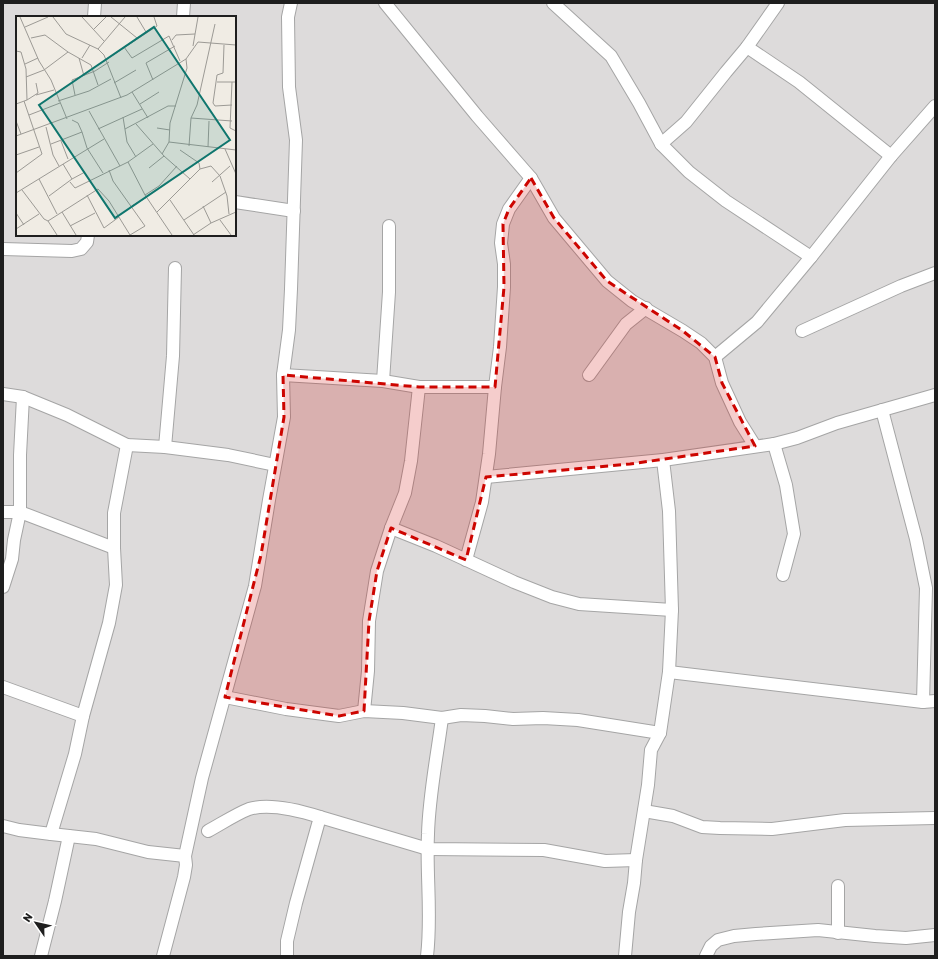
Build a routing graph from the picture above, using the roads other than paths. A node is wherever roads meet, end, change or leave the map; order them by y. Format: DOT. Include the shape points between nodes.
graph roads {
  1 [pos="95,3"];
  2 [pos="184,3"];
  3 [pos="291,3"];
  4 [pos="386,3"];
  5 [pos="553,3"];
  6 [pos="778,3"];
  7 [pos="94,16"];
  8 [pos="182,16"];
  9 [pos="748,47"];
  10 [pos="935,106"];
  11 [pos="661,144"];
  12 [pos="891,156"];
  13 [pos="531,178"];
  14 [pos="236,202"];
  15 [pos="294,211"];
  16 [pos="389,226"];
  17 [pos="88,236"];
  18 [pos="3,249"];
  19 [pos="811,257"];
  20 [pos="175,268"];
  21 [pos="935,273"];
  22 [pos="646,308"];
  23 [pos="802,331"];
  24 [pos="715,357"];
  25 [pos="283,375"];
  26 [pos="589,375"];
  27 [pos="383,381"];
  28 [pos="419,387"];
  29 [pos="495,387"];
  30 [pos="3,394"];
  31 [pos="935,395"];
  32 [pos="23,397"];
  33 [pos="882,410"];
  34 [pos="774,444"];
  35 [pos="127,446"];
  36 [pos="755,446"];
  37 [pos="165,447"];
  38 [pos="663,460"];
  39 [pos="275,465"];
  40 [pos="486,477"];
  41 [pos="3,512"];
  42 [pos="20,512"];
  43 [pos="391,528"];
  44 [pos="114,548"];
  45 [pos="466,560"];
  46 [pos="783,575"];
  47 [pos="3,588"];
  48 [pos="672,610"];
  49 [pos="669,672"];
  50 [pos="3,686"];
  51 [pos="224,697"];
  52 [pos="929,702"];
  53 [pos="364,711"];
  54 [pos="83,716"];
  55 [pos="442,718"];
  56 [pos="660,733"];
  57 [pos="644,812"];
  58 [pos="320,817"];
  59 [pos="935,818"];
  60 [pos="3,826"];
  61 [pos="208,831"];
  62 [pos="51,834"];
  63 [pos="69,836"];
  64 [pos="428,849"];
  65 [pos="185,856"];
  66 [pos="636,860"];
  67 [pos="838,886"];
  68 [pos="838,933"];
  69 [pos="935,934"];
  70 [pos="41,956"];
  71 [pos="163,956"];
  72 [pos="287,956"];
  73 [pos="427,956"];
  74 [pos="625,956"];
  75 [pos="706,956"];
  1 -- 7 [label="street"];
  2 -- 8 [label="street"];
  3 -- 15 [label="street" via="288,17 289,87 296,140"];
  4 -- 13 [label="street" via="477,116"];
  5 -- 11 [label="street" via="611,56"];
  6 -- 9 [label="street"];
  9 -- 11 [label="street" via="686,122"];
  9 -- 12 [label="street" via="799,82"];
  10 -- 12 [label="street"];
  11 -- 19 [label="street" via="689,172 726,201"];
  12 -- 19 [label="street"];
  13 -- 22 [label="street" via="554,218 607,281 632,301"];
  13 -- 29 [label="street" via="509,209 503,224 501,243 504,287"];
  14 -- 15 [label="street"];
  15 -- 25 [label="street" via="289,330"];
  16 -- 27 [label="street" via="389,292"];
  17 -- 18 [label="street" via="87,242 81,249 72,251"];
  19 -- 24 [label="street" via="757,322"];
  20 -- 37 [label="street" via="173,356"];
  21 -- 23 [label="street"];
  22 -- 24 [label="street" via="701,343"];
  22 -- 26 [label="street" via="626,324"];
  24 -- 36 [label="street" via="722,383 740,422"];
  25 -- 27 [label="street"];
  25 -- 39 [label="street" via="284,417"];
  27 -- 28 [label="street"];
  28 -- 29 [label="street"];
  28 -- 43 [label="street" via="406,487"];
  29 -- 40 [label="street"];
  30 -- 32 [label="street"];
  31 -- 33 [label="street"];
  32 -- 35 [label="street" via="67,415"];
  32 -- 42 [label="street"];
  33 -- 34 [label="street"];
  33 -- 52 [label="street" via="916,539 926,588"];
  34 -- 36 [label="street"];
  34 -- 46 [label="street" via="786,485 794,534"];
  35 -- 37 [label="street"];
  35 -- 44 [label="street" via="114,512"];
  36 -- 38 [label="street"];
  37 -- 39 [label="street" via="228,455"];
  38 -- 40 [label="street"];
  38 -- 48 [label="street" via="669,511"];
  39 -- 51 [label="street" via="255,586"];
  40 -- 45 [label="street"];
  41 -- 42 [label="street"];
  42 -- 44 [label="street"];
  42 -- 47 [label="street" via="12,558"];
  43 -- 45 [label="street"];
  43 -- 53 [label="street" via="377,571 369,621"];
  44 -- 54 [label="street" via="116,585 109,623"];
  45 -- 48 [label="street" via="552,597 579,604"];
  48 -- 49 [label="street"];
  49 -- 52 [label="street"];
  49 -- 56 [label="street"];
  50 -- 54 [label="street"];
  51 -- 53 [label="street" via="338,716"];
  51 -- 65 [label="street" via="202,778"];
  53 -- 55 [label="street"];
  54 -- 62 [label="street" via="75,754"];
  55 -- 56 [label="street" via="461,715 578,720"];
  55 -- 64 [label="street" via="431,796"];
  56 -- 57 [label="street" via="651,750"];
  57 -- 59 [label="street" via="673,816 702,827 720,828 772,829 845,820"];
  57 -- 66 [label="street"];
  58 -- 61 [label="street" via="268,807 250,809"];
  58 -- 64 [label="street"];
  58 -- 72 [label="street" via="296,902 287,941"];
  60 -- 62 [label="street"];
  62 -- 63 [label="street"];
  63 -- 65 [label="street" via="96,839 148,852"];
  63 -- 70 [label="street"];
  64 -- 66 [label="street" via="544,850 605,861"];
  64 -- 73 [label="street"];
  65 -- 71 [label="street" via="184,877"];
  66 -- 74 [label="street"];
  67 -- 68 [label="street"];
  68 -- 69 [label="street" via="906,938"];
  68 -- 75 [label="street" via="818,930 734,936 718,940"];
}
